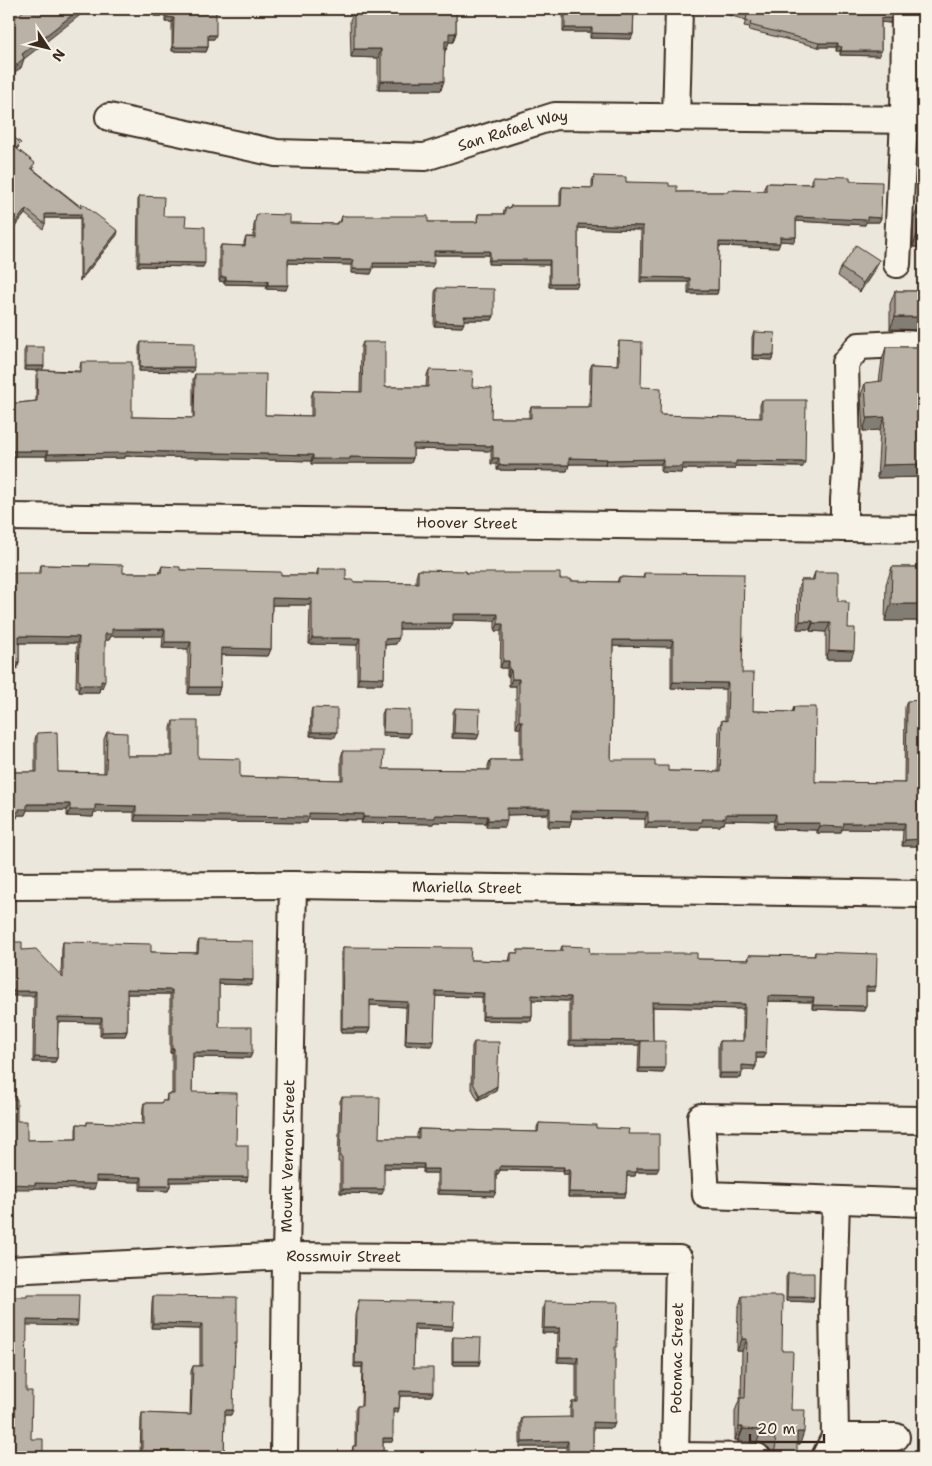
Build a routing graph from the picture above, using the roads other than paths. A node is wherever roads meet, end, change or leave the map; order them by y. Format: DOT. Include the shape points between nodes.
graph roads {
  1 [pos="679,9"];
  2 [pos="905,9"];
  3 [pos="110,117"];
  4 [pos="676,118"];
  5 [pos="913,120"];
  6 [pos="897,264"];
  7 [pos="923,345"];
  8 [pos="9,517"];
  9 [pos="844,528"];
  10 [pos="923,529"];
  11 [pos="294,885"];
  12 [pos="9,886"];
  13 [pos="923,894"];
  14 [pos="923,1120"];
  15 [pos="836,1200"];
  16 [pos="923,1203"];
  17 [pos="286,1256"];
  18 [pos="679,1259"];
  19 [pos="9,1270"];
  20 [pos="896,1437"];
  21 [pos="830,1447"];
  22 [pos="284,1457"];
  23 [pos="675,1457"];
  24 [pos="757,1457"];
  1 -- 4 [label="street"];
  2 -- 5 [label="street"];
  3 -- 4 [label="street, San Rafael Way" via="276,153 425,157 555,116"];
  4 -- 5 [label="street, San Rafael Way"];
  5 -- 6 [label="street"];
  7 -- 9 [label="street" via="859,346 845,363 847,457"];
  8 -- 9 [label="street, Hoover Street"];
  9 -- 10 [label="street, Hoover Street"];
  11 -- 12 [label="street, Mariella Street"];
  11 -- 13 [label="street, Mariella Street"];
  11 -- 17 [label="street, Mount Vernon Street"];
  14 -- 15 [label="street" via="701,1117 706,1196"];
  15 -- 16 [label="street"];
  15 -- 21 [label="street"];
  17 -- 18 [label="street, Rossmuir Street"];
  17 -- 19 [label="street, Rossmuir Street"];
  17 -- 22 [label="street, Mount Vernon Street"];
  18 -- 23 [label="street, Potomac Street"];
  20 -- 21 [label="street"];
  23 -- 24 [label="street"];
}
